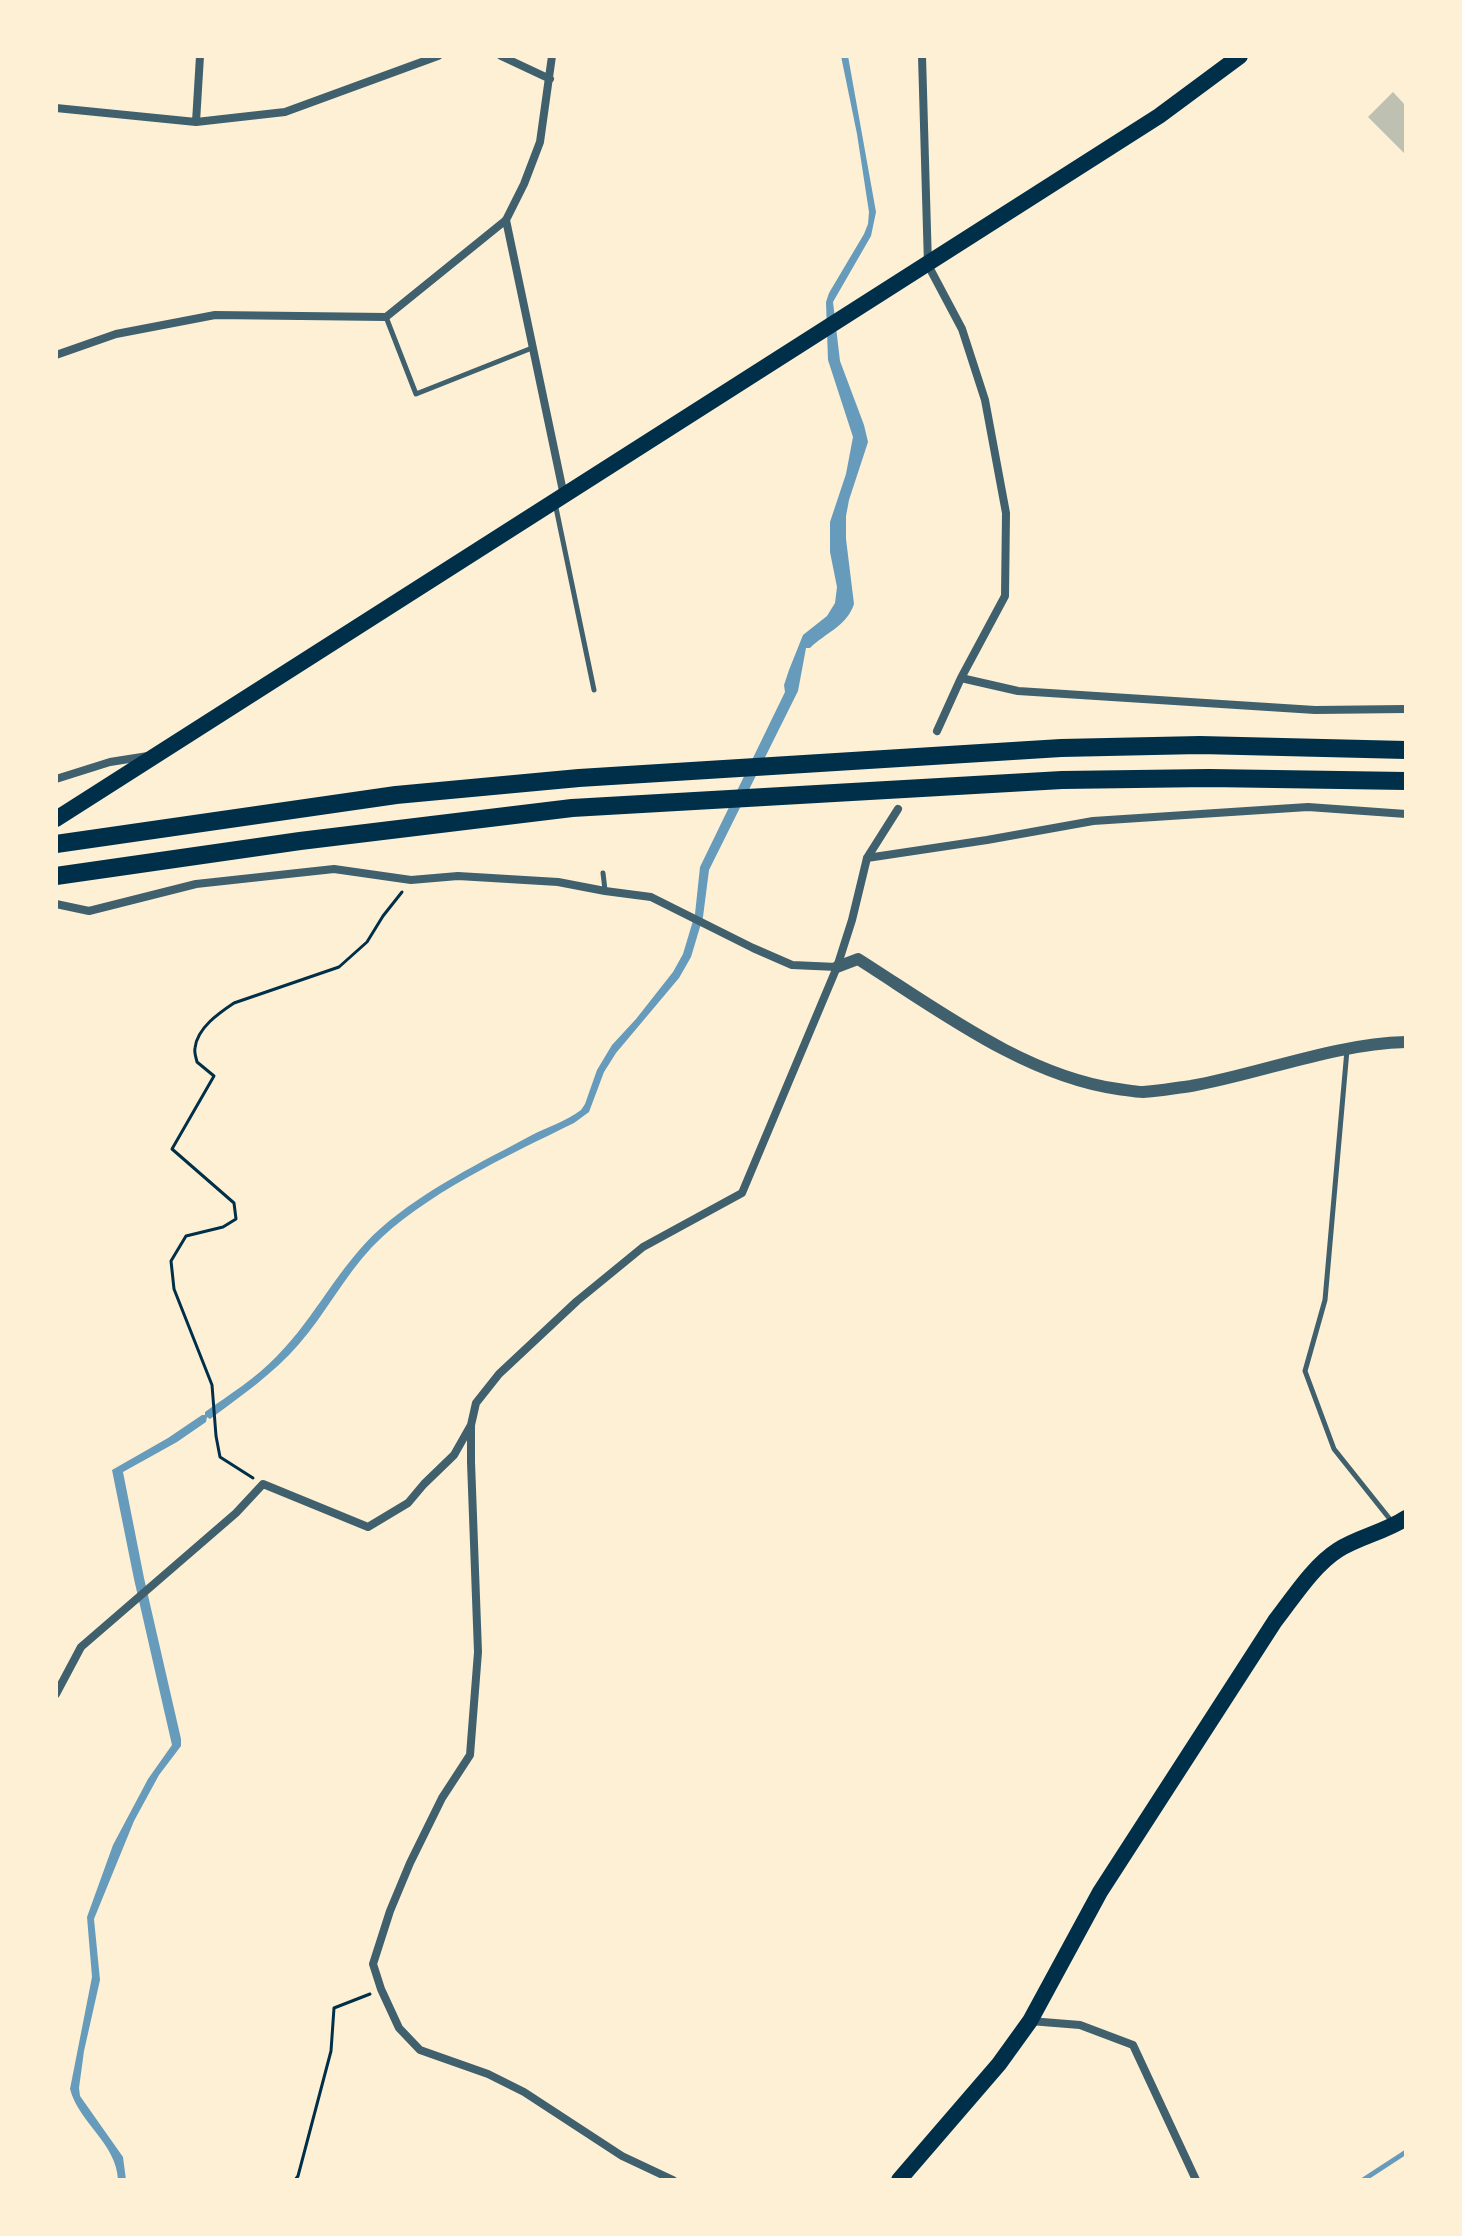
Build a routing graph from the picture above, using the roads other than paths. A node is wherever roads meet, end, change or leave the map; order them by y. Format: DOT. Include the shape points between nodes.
graph roads {
  1 [pos="200,56"];
  2 [pos="402,56"];
  3 [pos="438,56"];
  4 [pos="501,56"];
  5 [pos="552,56"];
  6 [pos="922,56"];
  7 [pos="1240,56"];
  8 [pos="409,67"];
  9 [pos="550,79"];
  10 [pos="56,108"];
  11 [pos="196,122"];
  12 [pos="506,220"];
  13 [pos="928,265"];
  14 [pos="386,317"];
  15 [pos="533,348"];
  16 [pos="56,355"];
  17 [pos="559,498"];
  18 [pos="961,678"];
  19 [pos="594,690"];
  20 [pos="1406,709"];
  21 [pos="937,731"];
  22 [pos="1406,750"];
  23 [pos="156,755"];
  24 [pos="56,779"];
  25 [pos="1406,781"];
  26 [pos="898,809"];
  27 [pos="1406,814"];
  28 [pos="56,819"];
  29 [pos="56,844"];
  30 [pos="867,858"];
  31 [pos="603,873"];
  32 [pos="57,876"];
  33 [pos="605,891"];
  34 [pos="56,904"];
  35 [pos="837,967"];
  36 [pos="1406,1042"];
  37 [pos="1347,1049"];
  38 [pos="471,1425"];
  39 [pos="1401,1522"];
  40 [pos="56,1694"];
  41 [pos="1030,2021"];
  42 [pos="673,2180"];
  43 [pos="899,2180"];
  44 [pos="1196,2180"];
  1 -- 11 [label="street"];
  2 -- 8 [label="street"];
  3 -- 8 [label="street"];
  4 -- 9 [label="street"];
  5 -- 9 [label="street"];
  6 -- 13 [label="street"];
  7 -- 13 [label="main road" via="1159,116"];
  8 -- 11 [label="street" via="285,112"];
  9 -- 12 [label="street" via="540,142"];
  10 -- 11 [label="street"];
  12 -- 14 [label="street"];
  12 -- 15 [label="street"];
  13 -- 17 [label="main road"];
  13 -- 18 [label="street" via="962,329 985,400 1006,513 1005,596"];
  14 -- 15 [label="lane" via="416,394"];
  14 -- 16 [label="street" via="215,315 116,334"];
  15 -- 17 [label="street"];
  17 -- 19 [label="lane"];
  17 -- 23 [label="main road"];
  18 -- 20 [label="street" via="1018,691 1315,710"];
  18 -- 21 [label="street"];
  22 -- 29 [label="highway" via="1061,748 579,778 396,795"];
  23 -- 24 [label="street"];
  23 -- 28 [label="main road"];
  25 -- 32 [label="highway" via="1062,780 572,808"];
  26 -- 30 [label="street"];
  27 -- 30 [label="street" via="1308,807 1093,821"];
  30 -- 35 [label="street"];
  31 -- 33 [label="lane"];
  33 -- 34 [label="street" via="558,882 458,876 411,880 334,869 196,884 89,911"];
  33 -- 35 [label="street" via="651,897 792,965"];
  35 -- 37 [label="street" via="858,959 997,1046 1091,1086 1140,1092 1193,1085"];
  35 -- 38 [label="street" via="742,1193 643,1247 577,1301 499,1374 476,1403"];
  36 -- 37 [label="street"];
  37 -- 39 [label="lane" via="1325,1300 1305,1371 1334,1449"];
  38 -- 40 [label="street" via="454,1455 408,1503 368,1527 263,1484 81,1647"];
  38 -- 42 [label="street" via="478,1652 470,1755 410,1863 373,1964 399,2028 420,2050 524,2092 622,2156"];
  39 -- 41 [label="main road" via="1337,1550 1275,1621 1100,1892"];
  41 -- 43 [label="main road"];
  41 -- 44 [label="street" via="1080,2025 1133,2045"];
}
